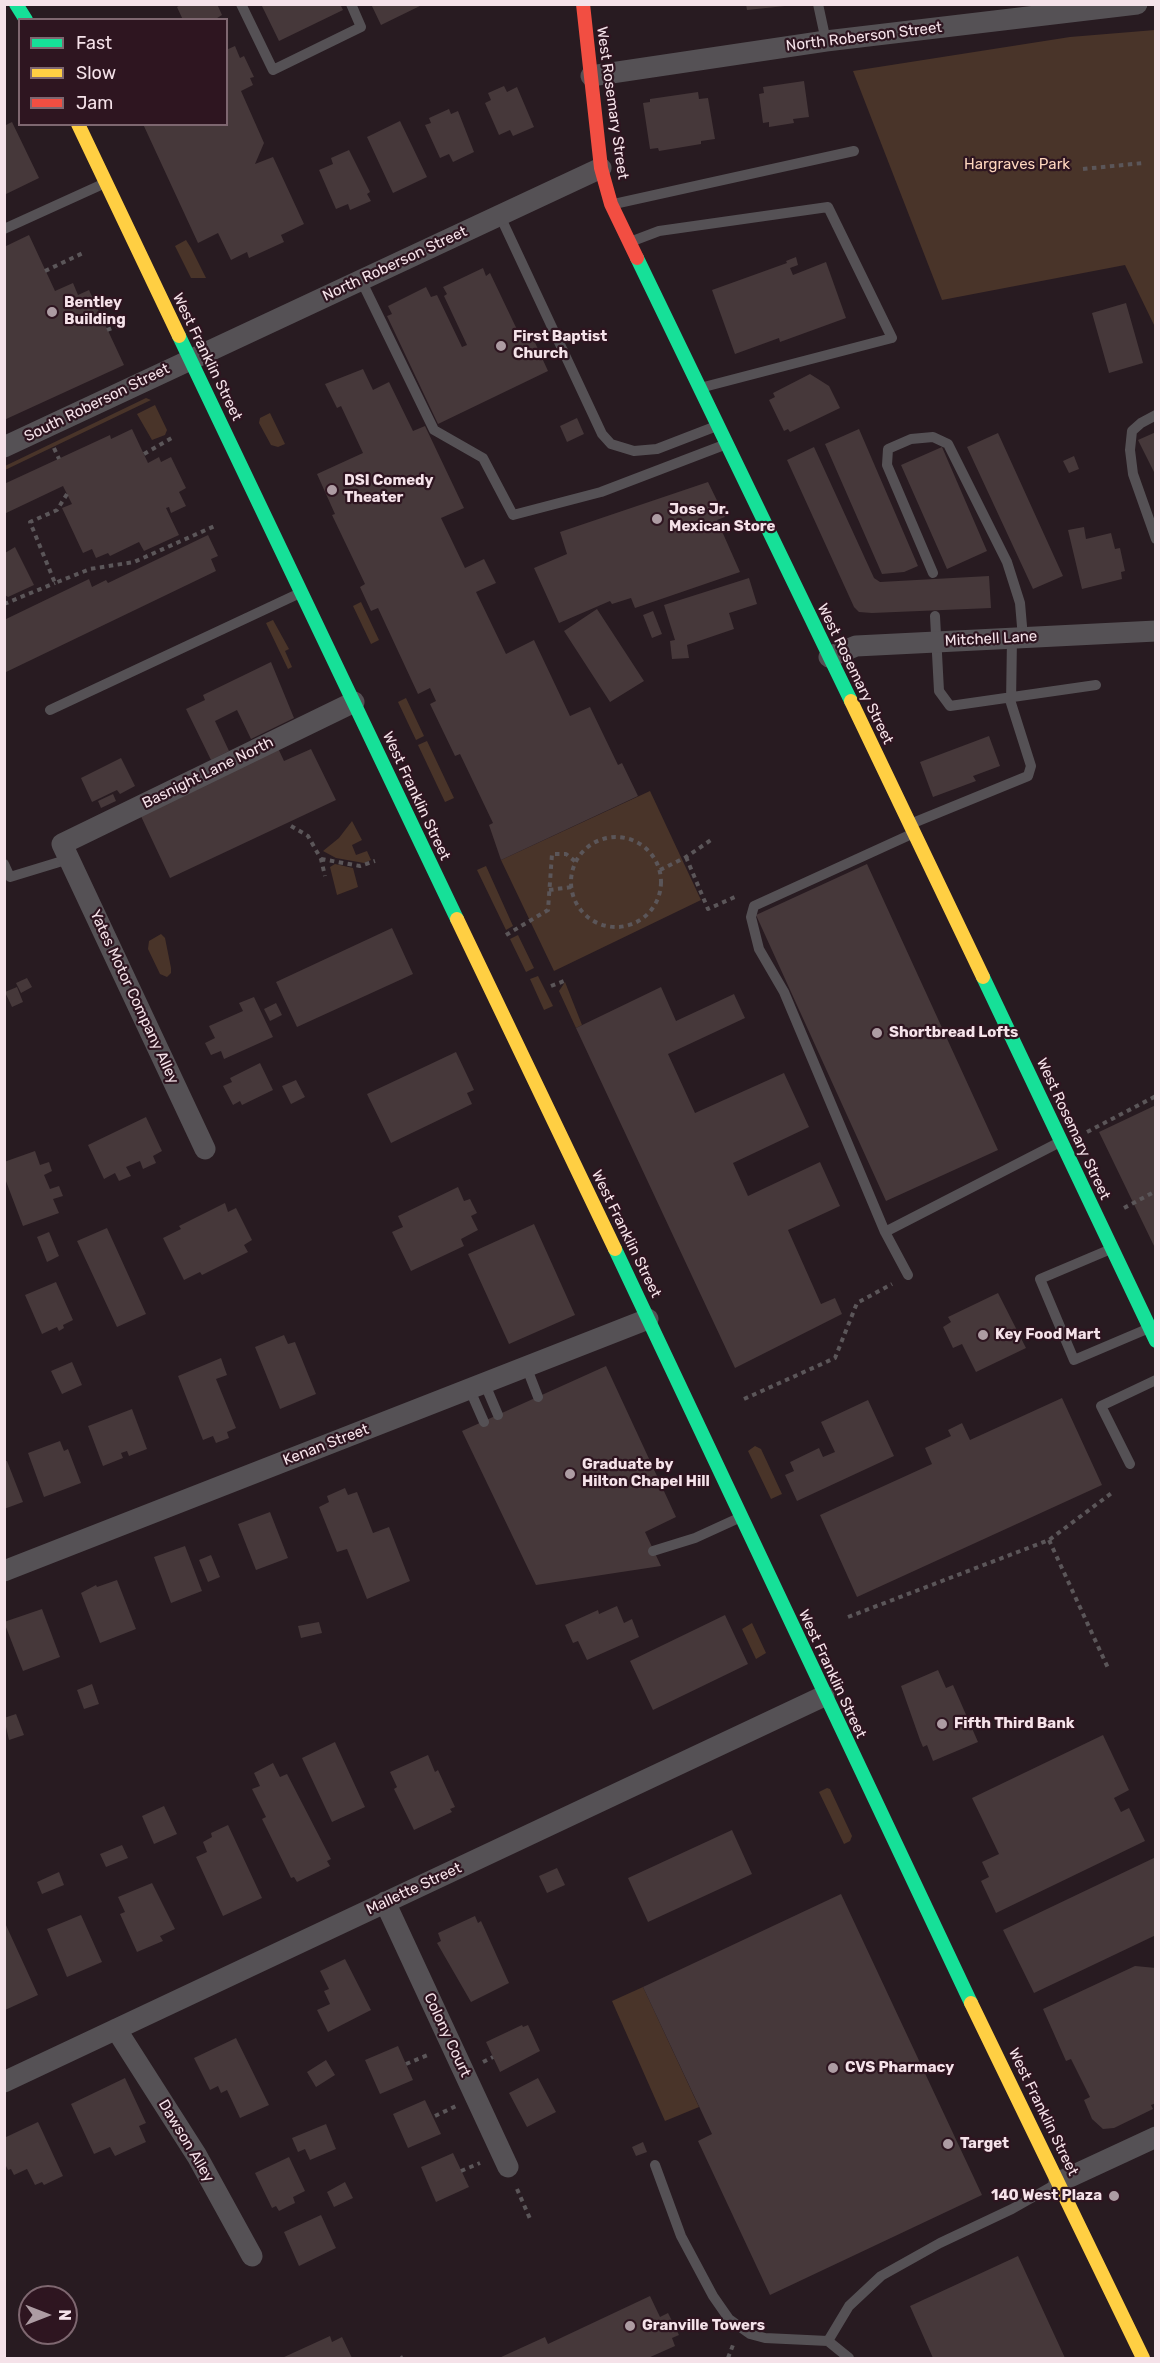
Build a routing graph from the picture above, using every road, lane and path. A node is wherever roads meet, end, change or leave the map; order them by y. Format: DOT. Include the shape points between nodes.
graph roads {
  1 [pos="242,4"];
  2 [pos="351,4"];
  3 [pos="583,4"];
  4 [pos="818,4"];
  5 [pos="1137,4"];
  6 [pos="826,41"];
  7 [pos="591,76"];
  8 [pos="79,126"];
  9 [pos="854,151"];
  10 [pos="1143,163"];
  11 [pos="601,168"];
  12 [pos="1083,169"];
  13 [pos="106,183"];
  14 [pos="611,204"];
  15 [pos="500,216"];
  16 [pos="4,229"];
  17 [pos="630,242"];
  18 [pos="83,253"];
  19 [pos="45,271"];
  20 [pos="361,280"];
  21 [pos="117,326"];
  22 [pos="107,330"];
  23 [pos="189,359"];
  24 [pos="698,388"];
  25 [pos="1155,416"];
  26 [pos="716,427"];
  27 [pos="175,436"];
  28 [pos="725,445"];
  29 [pos="4,447"];
  30 [pos="54,447"];
  31 [pos="144,454"];
  32 [pos="59,459"];
  33 [pos="67,494"];
  34 [pos="217,525"];
  35 [pos="1155,539"];
  36 [pos="933,573"];
  37 [pos="55,583"];
  38 [pos="302,592"];
  39 [pos="4,604"];
  40 [pos="935,616"];
  41 [pos="1155,631"];
  42 [pos="1017,638"];
  43 [pos="936,642"];
  44 [pos="829,657"];
  45 [pos="1096,685"];
  46 [pos="1011,696"];
  47 [pos="354,702"];
  48 [pos="50,710"];
  49 [pos="291,826"];
  50 [pos="912,829"];
  51 [pos="711,840"];
  52 [pos="66,852"];
  53 [pos="686,857"];
  54 [pos="321,859"];
  55 [pos="375,861"];
  56 [pos="576,862"];
  57 [pos="4,864"];
  58 [pos="660,870"];
  59 [pos="325,876"];
  60 [pos="7,878"];
  61 [pos="572,887"];
  62 [pos="549,890"];
  63 [pos="708,909"];
  64 [pos="506,935"];
  65 [pos="564,981"];
  66 [pos="551,986"];
  67 [pos="1155,1096"];
  68 [pos="1062,1143"];
  69 [pos="205,1149"];
  70 [pos="1155,1191"];
  71 [pos="1124,1208"];
  72 [pos="885,1232"];
  73 [pos="1111,1249"];
  74 [pos="908,1275"];
  75 [pos="648,1319"];
  76 [pos="1149,1328"];
  77 [pos="1155,1341"];
  78 [pos="526,1366"];
  79 [pos="1155,1380"];
  80 [pos="477,1385"];
  81 [pos="538,1397"];
  82 [pos="744,1400"];
  83 [pos="498,1415"];
  84 [pos="484,1422"];
  85 [pos="1130,1464"];
  86 [pos="1113,1492"];
  87 [pos="741,1517"];
  88 [pos="1049,1540"];
  89 [pos="654,1551"];
  90 [pos="4,1571"];
  91 [pos="848,1617"];
  92 [pos="1108,1668"];
  93 [pos="824,1696"];
  94 [pos="385,1902"];
  95 [pos="116,2029"];
  96 [pos="4,2082"];
  97 [pos="1155,2137"];
  98 [pos="655,2165"];
  99 [pos="508,2167"];
  100 [pos="1059,2182"];
  101 [pos="531,2220"];
  102 [pos="252,2256"];
  103 [pos="828,2341"];
  104 [pos="734,2345"];
  105 [pos="728,2358"];
  106 [pos="849,2358"];
  107 [pos="1143,2358"];
  1 -- 2 [label="lane" via="273,70 361,27"];
  3 -- 7 [label="main road, West Rosemary Street"];
  4 -- 6 [label="lane"];
  5 -- 6 [label="street, North Roberson Street"];
  6 -- 7 [label="street, North Roberson Street"];
  7 -- 11 [label="main road, West Rosemary Street"];
  8 -- 13 [label="main road, West Franklin Street"];
  9 -- 14 [label="lane"];
  10 -- 12 [label="path"];
  11 -- 14 [label="main road, West Rosemary Street"];
  11 -- 15 [label="street, North Roberson Street"];
  13 -- 16 [label="lane"];
  13 -- 23 [label="main road, West Franklin Street"];
  14 -- 17 [label="main road, West Rosemary Street"];
  15 -- 20 [label="street, North Roberson Street"];
  15 -- 26 [label="lane" via="602,434 611,444 634,451 657,449"];
  17 -- 24 [label="main road, West Rosemary Street"];
  17 -- 24 [label="lane" via="659,231 828,207 892,338"];
  18 -- 19 [label="path"];
  20 -- 23 [label="street, North Roberson Street"];
  20 -- 28 [label="lane" via="434,430 483,458 513,515 601,492"];
  21 -- 22 [label="path"];
  23 -- 29 [label="street, South Roberson Street"];
  23 -- 38 [label="main road, West Franklin Street"];
  24 -- 26 [label="main road, West Rosemary Street"];
  25 -- 35 [label="lane" via="1132,431 1130,450 1133,474"];
  26 -- 28 [label="main road, West Rosemary Street"];
  27 -- 31 [label="path"];
  28 -- 44 [label="main road, West Rosemary Street"];
  30 -- 32 [label="path"];
  33 -- 37 [label="path" via="57,510 30,522"];
  34 -- 37 [label="path" via="134,562 90,569"];
  36 -- 42 [label="lane" via="887,465 888,449 911,439 933,437 948,444 1007,562 1020,603"];
  37 -- 39 [label="path"];
  38 -- 47 [label="main road, West Franklin Street"];
  38 -- 48 [label="lane"];
  40 -- 43 [label="lane"];
  41 -- 42 [label="street, Mitchell Lane"];
  42 -- 43 [label="street, Mitchell Lane"];
  42 -- 46 [label="lane"];
  43 -- 44 [label="street, Mitchell Lane" via="856,646"];
  43 -- 46 [label="lane" via="939,691 950,706"];
  44 -- 50 [label="main road, West Rosemary Street"];
  45 -- 46 [label="lane"];
  46 -- 50 [label="lane" via="1031,766 1028,776"];
  47 -- 52 [label="street, Basnight Lane North"];
  47 -- 75 [label="main road, West Franklin Street"];
  49 -- 54 [label="path" via="308,836"];
  50 -- 68 [label="main road, West Rosemary Street"];
  50 -- 72 [label="lane" via="754,906 751,917 759,949 784,992"];
  51 -- 53 [label="path"];
  52 -- 60 [label="lane"];
  52 -- 69 [label="street, Yates Motor Company Alley"];
  53 -- 58 [label="path"];
  53 -- 63 [label="path"];
  54 -- 55 [label="path" via="360,867"];
  54 -- 59 [label="path"];
  56 -- 58 [label="path" via="594,843 621,837 645,847"];
  56 -- 61 [label="path"];
  56 -- 62 [label="path" via="567,854 552,854"];
  57 -- 60 [label="lane"];
  58 -- 61 [label="path" via="658,899 650,912 625,926 610,927 584,914"];
  61 -- 62 [label="path"];
  62 -- 64 [label="path" via="548,910"];
  65 -- 66 [label="path"];
  67 -- 68 [label="path"];
  68 -- 72 [label="lane"];
  68 -- 73 [label="main road, West Rosemary Street"];
  70 -- 71 [label="path"];
  72 -- 74 [label="lane"];
  73 -- 76 [label="main road, West Rosemary Street"];
  73 -- 76 [label="lane" via="1040,1279 1074,1360"];
  74 -- 82 [label="path" via="857,1303 835,1358"];
  75 -- 78 [label="street, Kenan Street"];
  75 -- 87 [label="main road, West Franklin Street"];
  76 -- 77 [label="main road, West Rosemary Street"];
  78 -- 80 [label="street, Kenan Street"];
  78 -- 81 [label="lane"];
  79 -- 85 [label="lane" via="1101,1406"];
  80 -- 83 [label="lane"];
  80 -- 84 [label="lane"];
  80 -- 90 [label="street, Kenan Street"];
  86 -- 88 [label="path"];
  87 -- 89 [label="lane"];
  87 -- 93 [label="main road, West Franklin Street"];
  88 -- 91 [label="path"];
  88 -- 92 [label="path"];
  93 -- 94 [label="street, Mallette Street"];
  93 -- 100 [label="main road, West Franklin Street"];
  94 -- 95 [label="street, Mallette Street"];
  94 -- 99 [label="street, Colony Court"];
  95 -- 96 [label="street, Mallette Street"];
  95 -- 102 [label="street, Dawson Alley" via="197,2156"];
  97 -- 100 [label="street"];
  98 -- 103 [label="lane" via="681,2236 729,2319 750,2334 765,2338"];
  99 -- 101 [label="path"];
  100 -- 103 [label="lane" via="881,2276 849,2306"];
  100 -- 107 [label="main road, West Franklin Street"];
  103 -- 106 [label="lane"];
  104 -- 105 [label="path"];
}
